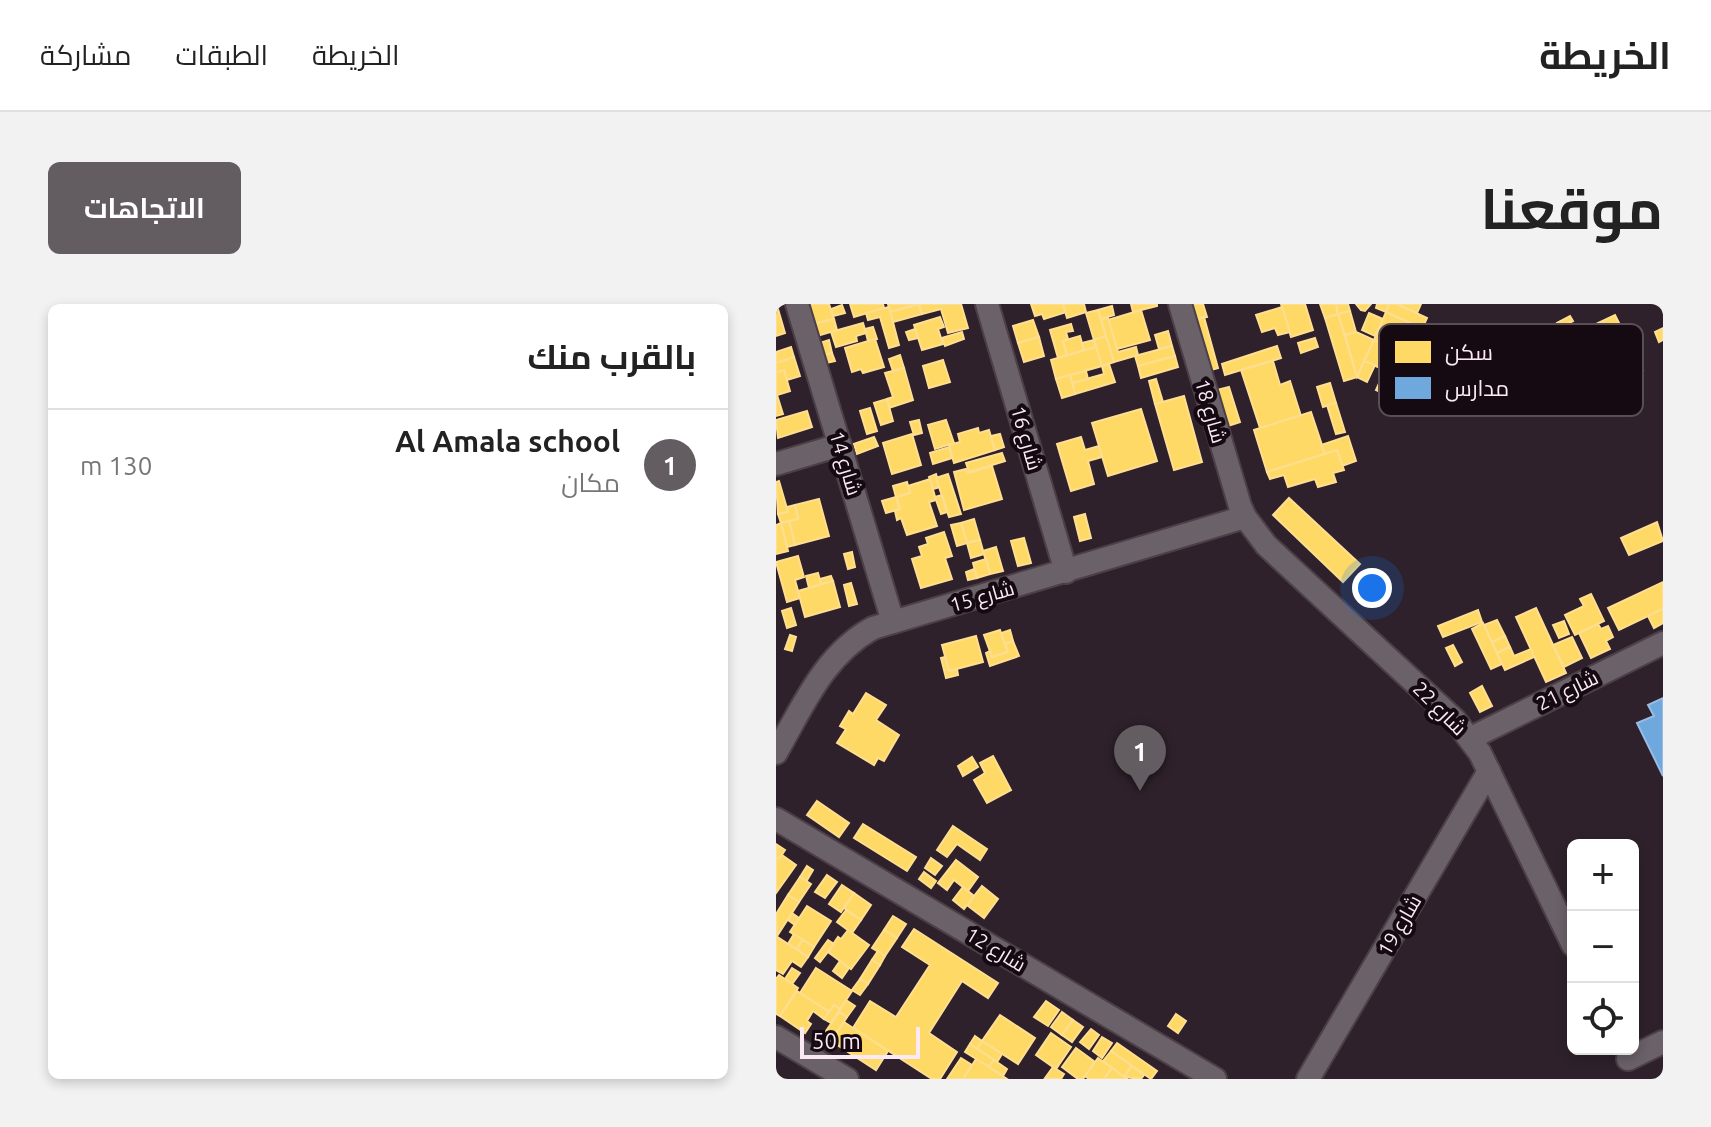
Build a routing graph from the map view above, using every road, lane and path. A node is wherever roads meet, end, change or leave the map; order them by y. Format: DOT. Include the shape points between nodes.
graph roads {
  1 [pos="797,304"];
  2 [pos="987,304"];
  3 [pos="1180,304"];
  4 [pos="840,445"];
  5 [pos="776,464"];
  6 [pos="1245,517"];
  7 [pos="1066,572"];
  8 [pos="893,622"];
  9 [pos="1663,643"];
  10 [pos="1471,738"];
  11 [pos="776,753"];
  12 [pos="1489,771"];
  13 [pos="776,819"];
  14 [pos="1567,933"];
  15 [pos="776,1037"];
  16 [pos="1663,1042"];
  17 [pos="1630,1062"];
  18 [pos="1208,1077"];
  19 [pos="847,1079"];
  20 [pos="1308,1079"];
  1 -- 4 [label="street, شارع 14"];
  2 -- 7 [label="street, شارع 16"];
  3 -- 6 [label="street, شارع 18"];
  4 -- 5 [label="street"];
  4 -- 8 [label="street, شارع 14"];
  6 -- 7 [label="street, شارع 15"];
  6 -- 10 [label="street, شارع 22" via="1266,545"];
  7 -- 8 [label="street, شارع 15"];
  8 -- 11 [label="street, شارع 15" via="864,633 839,651"];
  9 -- 10 [label="street, شارع 21"];
  10 -- 12 [label="street, شارع 22"];
  12 -- 14 [label="street, شارع 22"];
  12 -- 20 [label="street, شارع 19"];
  13 -- 18 [label="street, شارع 12"];
  15 -- 19 [label="street"];
  16 -- 17 [label="street"];
}
